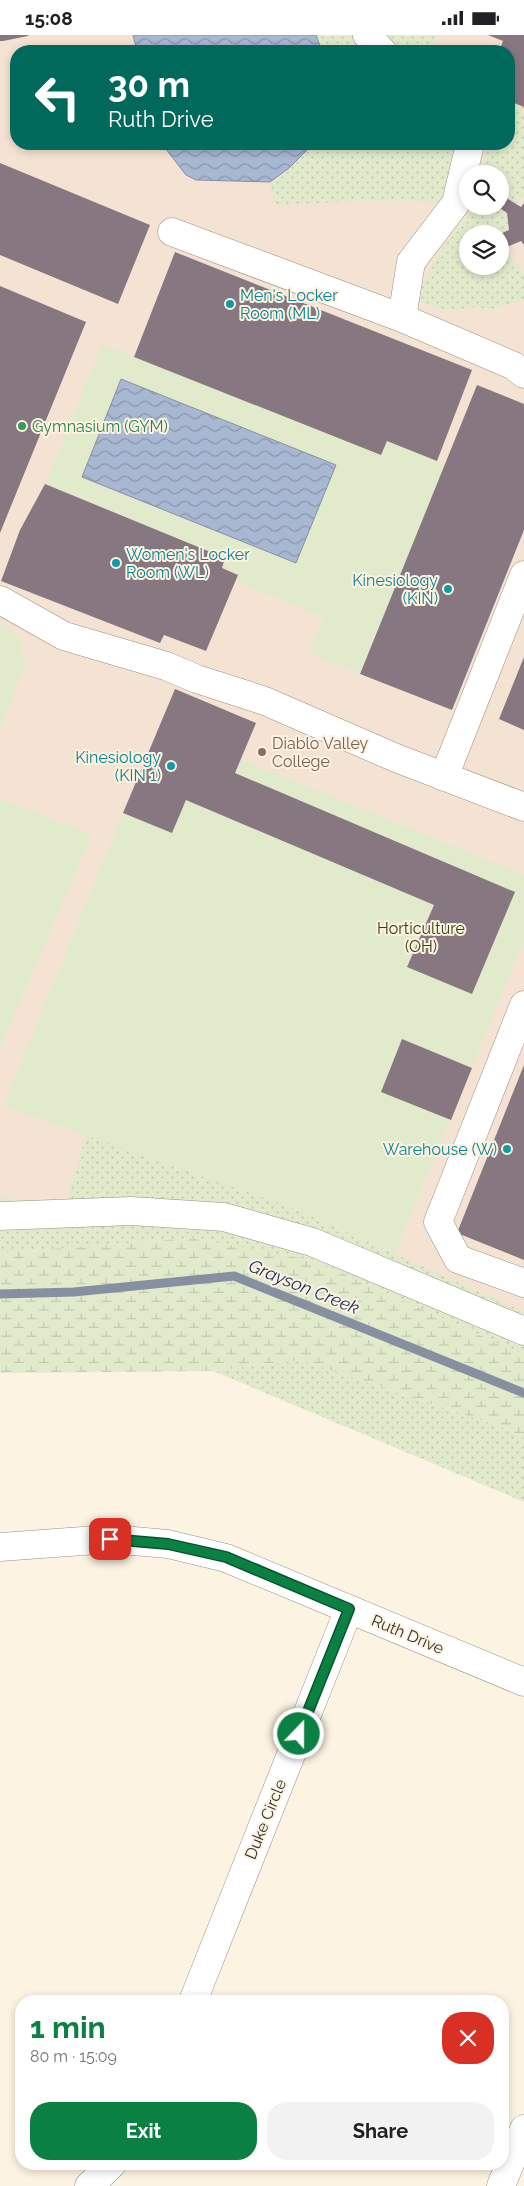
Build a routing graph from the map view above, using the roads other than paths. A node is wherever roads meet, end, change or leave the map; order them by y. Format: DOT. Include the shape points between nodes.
graph roads {
  1 [pos="367,35"];
  2 [pos="376,45"];
  3 [pos="469,150"];
  4 [pos="172,232"];
  5 [pos="402,318"];
  6 [pos="524,374"];
  7 [pos="524,575"];
  8 [pos="0,600"];
  9 [pos="444,777"];
  10 [pos="524,807"];
  11 [pos="524,1005"];
  12 [pos="0,1216"];
  13 [pos="524,1283"];
  14 [pos="524,1331"];
  15 [pos="0,1547"];
  16 [pos="349,1609"];
  17 [pos="524,1682"];
  18 [pos="194,1995"];
  19 [pos="524,2129"];
  20 [pos="509,2166"];
  21 [pos="106,2170"];
  22 [pos="507,2170"];
  23 [pos="89,2186"];
  24 [pos="501,2186"];
  1 -- 2 [label="street"];
  3 -- 5 [label="street" via="456,203 411,262"];
  4 -- 5 [label="street"];
  5 -- 6 [label="street" via="514,366"];
  7 -- 9 [label="street"];
  8 -- 9 [label="street" via="64,636 166,666 265,701"];
  9 -- 10 [label="street"];
  11 -- 13 [label="street" via="438,1222 458,1259"];
  12 -- 14 [label="street" via="130,1211 224,1217 312,1242"];
  15 -- 16 [label="street, Ruth Drive" via="110,1539 168,1544 226,1557"];
  16 -- 17 [label="street, Ruth Drive"];
  16 -- 18 [label="street, Duke Circle"];
  19 -- 20 [label="street"];
  21 -- 23 [label="street"];
  22 -- 24 [label="street"];
}
